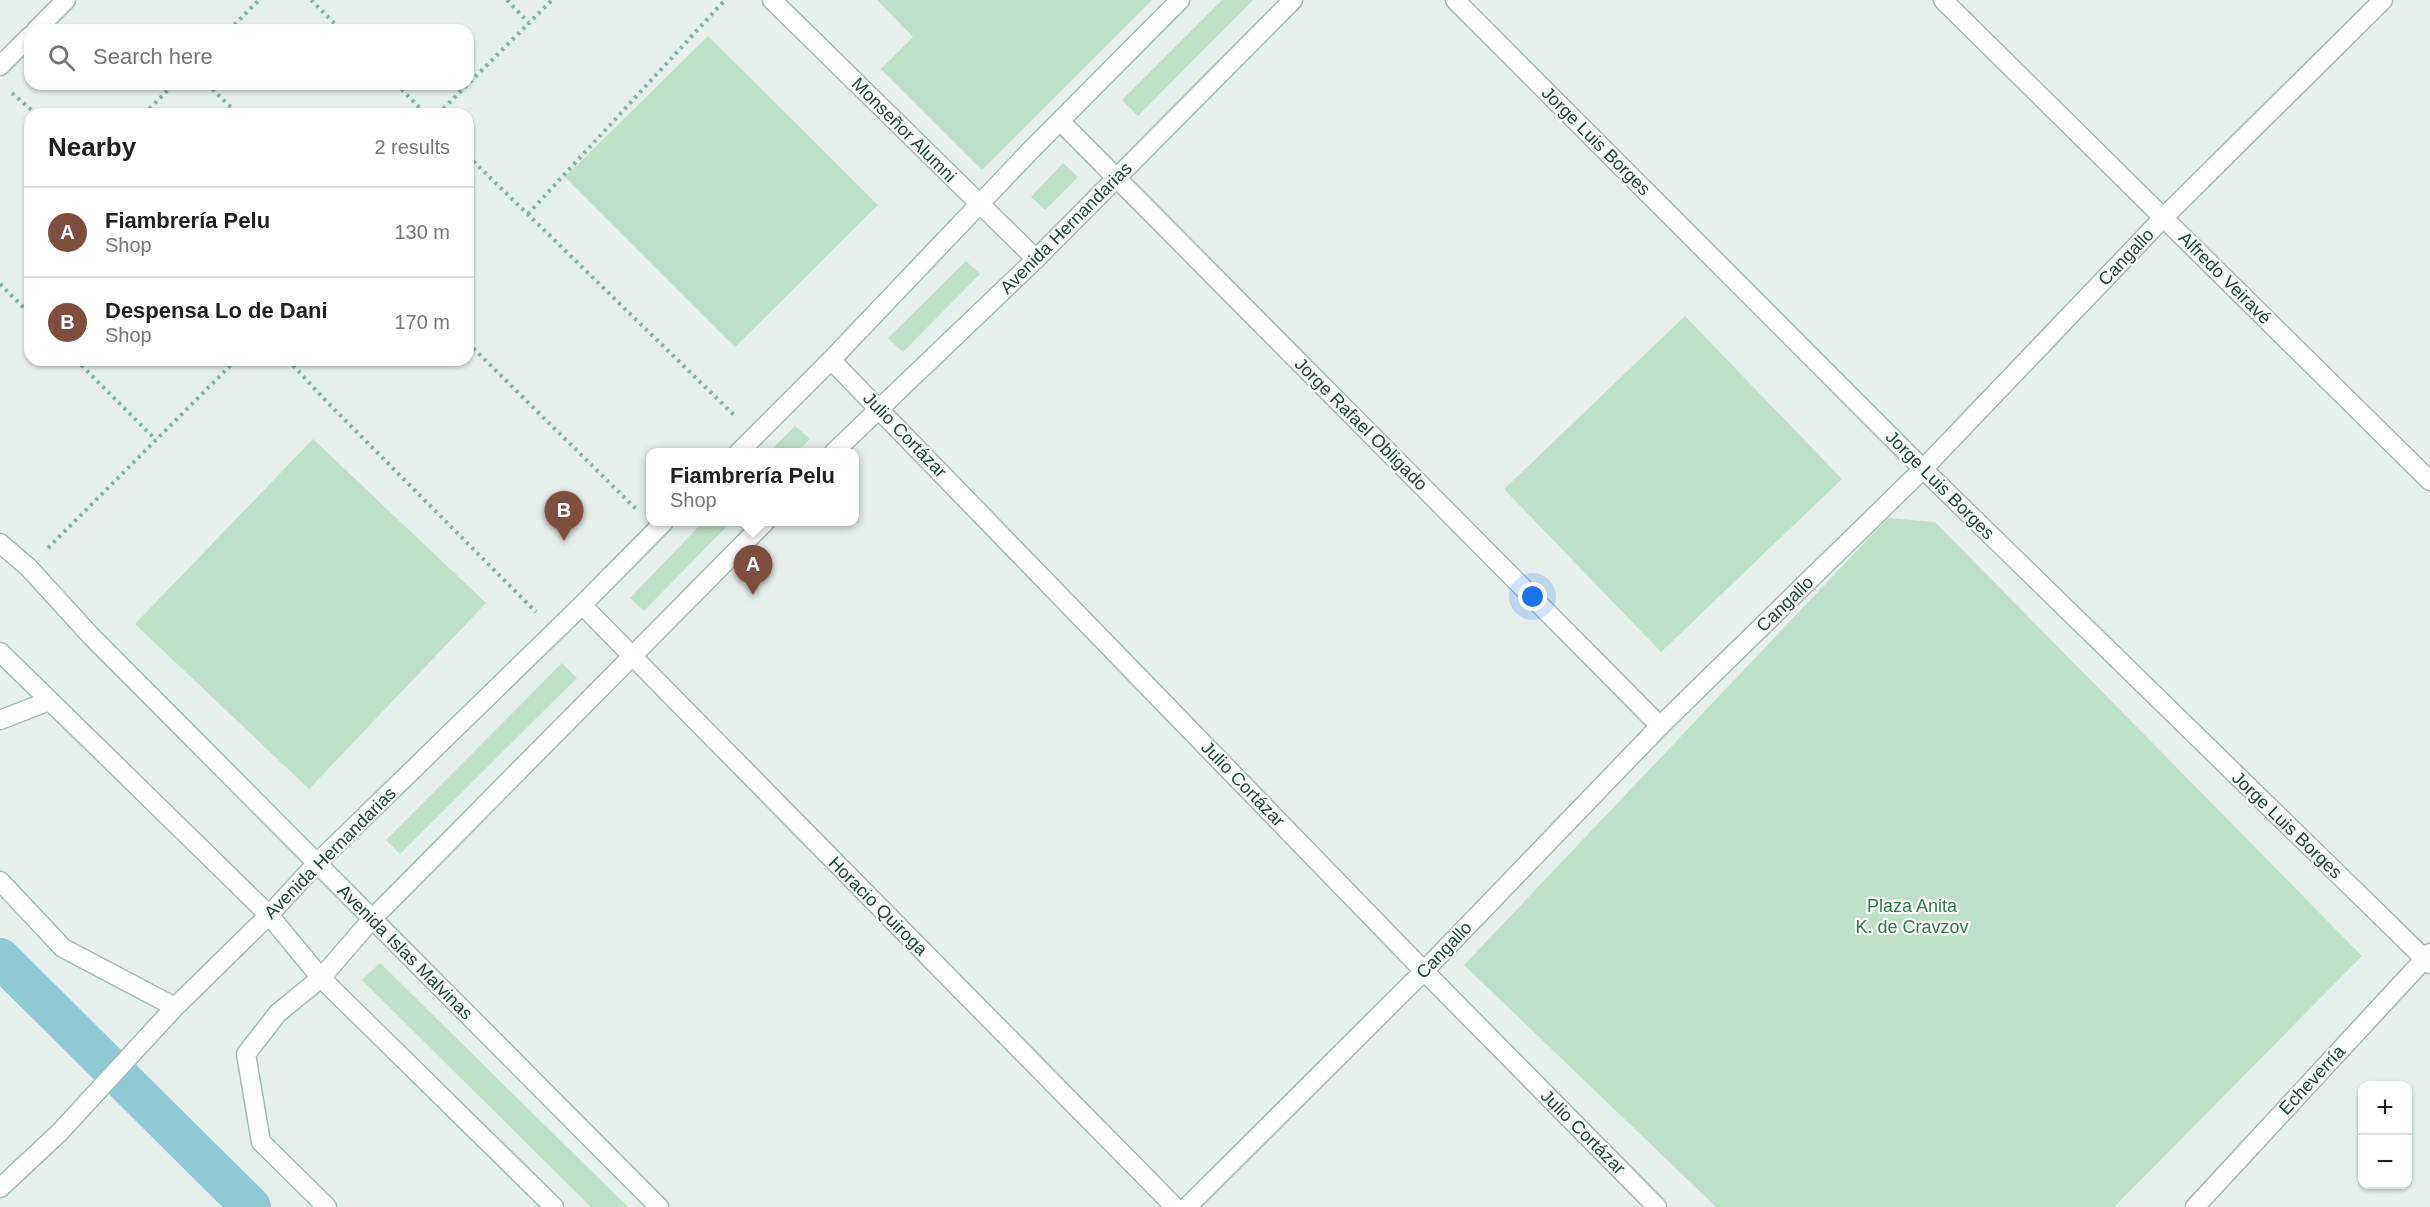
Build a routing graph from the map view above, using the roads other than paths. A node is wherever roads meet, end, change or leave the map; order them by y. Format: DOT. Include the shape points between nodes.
graph roads {
  1 [pos="66,0"];
  2 [pos="772,0"];
  3 [pos="1180,0"];
  4 [pos="1293,0"];
  5 [pos="1455,0"];
  6 [pos="1943,0"];
  7 [pos="2383,0"];
  8 [pos="42,24"];
  9 [pos="24,42"];
  10 [pos="0,66"];
  11 [pos="1061,122"];
  12 [pos="1116,178"];
  13 [pos="980,205"];
  14 [pos="2163,218"];
  15 [pos="1036,259"];
  16 [pos="831,360"];
  17 [pos="879,408"];
  18 [pos="744,448"];
  19 [pos="839,448"];
  20 [pos="1923,469"];
  21 [pos="2430,481"];
  22 [pos="659,526"];
  23 [pos="761,526"];
  24 [pos="0,543"];
  25 [pos="582,605"];
  26 [pos="0,652"];
  27 [pos="631,656"];
  28 [pos="50,701"];
  29 [pos="0,720"];
  30 [pos="1660,726"];
  31 [pos="317,863"];
  32 [pos="0,881"];
  33 [pos="269,915"];
  34 [pos="372,919"];
  35 [pos="2428,958"];
  36 [pos="1424,971"];
  37 [pos="321,978"];
  38 [pos="175,1007"];
  39 [pos="0,1188"];
  40 [pos="537,1199"];
  41 [pos="327,1207"];
  42 [pos="554,1207"];
  43 [pos="659,1207"];
  44 [pos="1175,1207"];
  45 [pos="1187,1207"];
  46 [pos="1657,1207"];
  47 [pos="2195,1207"];
  1 -- 8 [label="street"];
  2 -- 13 [label="street, Monseñor Alumni"];
  3 -- 11 [label="street"];
  4 -- 12 [label="street, Avenida Hernandarias"];
  5 -- 20 [label="street, Jorge Luis Borges"];
  6 -- 14 [label="street, Alfredo Veiravé"];
  7 -- 14 [label="street, Cangallo"];
  9 -- 10 [label="street"];
  11 -- 12 [label="street, Jorge Rafael Obligado"];
  11 -- 13 [label="street"];
  12 -- 15 [label="street, Avenida Hernandarias"];
  12 -- 30 [label="street, Jorge Rafael Obligado"];
  13 -- 15 [label="street, Monseñor Alumni"];
  13 -- 16 [label="street"];
  14 -- 20 [label="street, Cangallo"];
  14 -- 21 [label="street, Alfredo Veiravé"];
  15 -- 17 [label="street, Avenida Hernandarias"];
  16 -- 17 [label="street, Julio Cortázar"];
  16 -- 18 [label="street"];
  17 -- 19 [label="street, Avenida Hernandarias"];
  17 -- 36 [label="street, Julio Cortázar"];
  20 -- 30 [label="street, Cangallo"];
  20 -- 35 [label="street, Jorge Luis Borges"];
  22 -- 25 [label="street, Avenida Hernandarias"];
  23 -- 27 [label="street"];
  24 -- 31 [label="street, Avenida Islas Malvinas"];
  25 -- 27 [label="street, Horacio Quiroga"];
  25 -- 31 [label="street, Avenida Hernandarias"];
  26 -- 28 [label="street"];
  27 -- 34 [label="street"];
  27 -- 44 [label="street, Horacio Quiroga"];
  28 -- 29 [label="street"];
  28 -- 33 [label="street"];
  30 -- 36 [label="street, Cangallo"];
  31 -- 33 [label="street, Avenida Hernandarias"];
  31 -- 34 [label="street, Avenida Islas Malvinas"];
  32 -- 38 [label="street" via="63,948"];
  33 -- 37 [label="street"];
  33 -- 38 [label="street, Avenida Hernandarias"];
  34 -- 37 [label="street"];
  34 -- 43 [label="street, Avenida Islas Malvinas"];
  35 -- 47 [label="street, Echeverría"];
  36 -- 45 [label="street, Cangallo"];
  36 -- 46 [label="street, Julio Cortázar"];
  37 -- 40 [label="street"];
  37 -- 41 [label="street" via="278,1013 246,1054 261,1142"];
  38 -- 39 [label="street, Avenida Hernandarias" via="59,1132"];
  40 -- 42 [label="street"];
}
